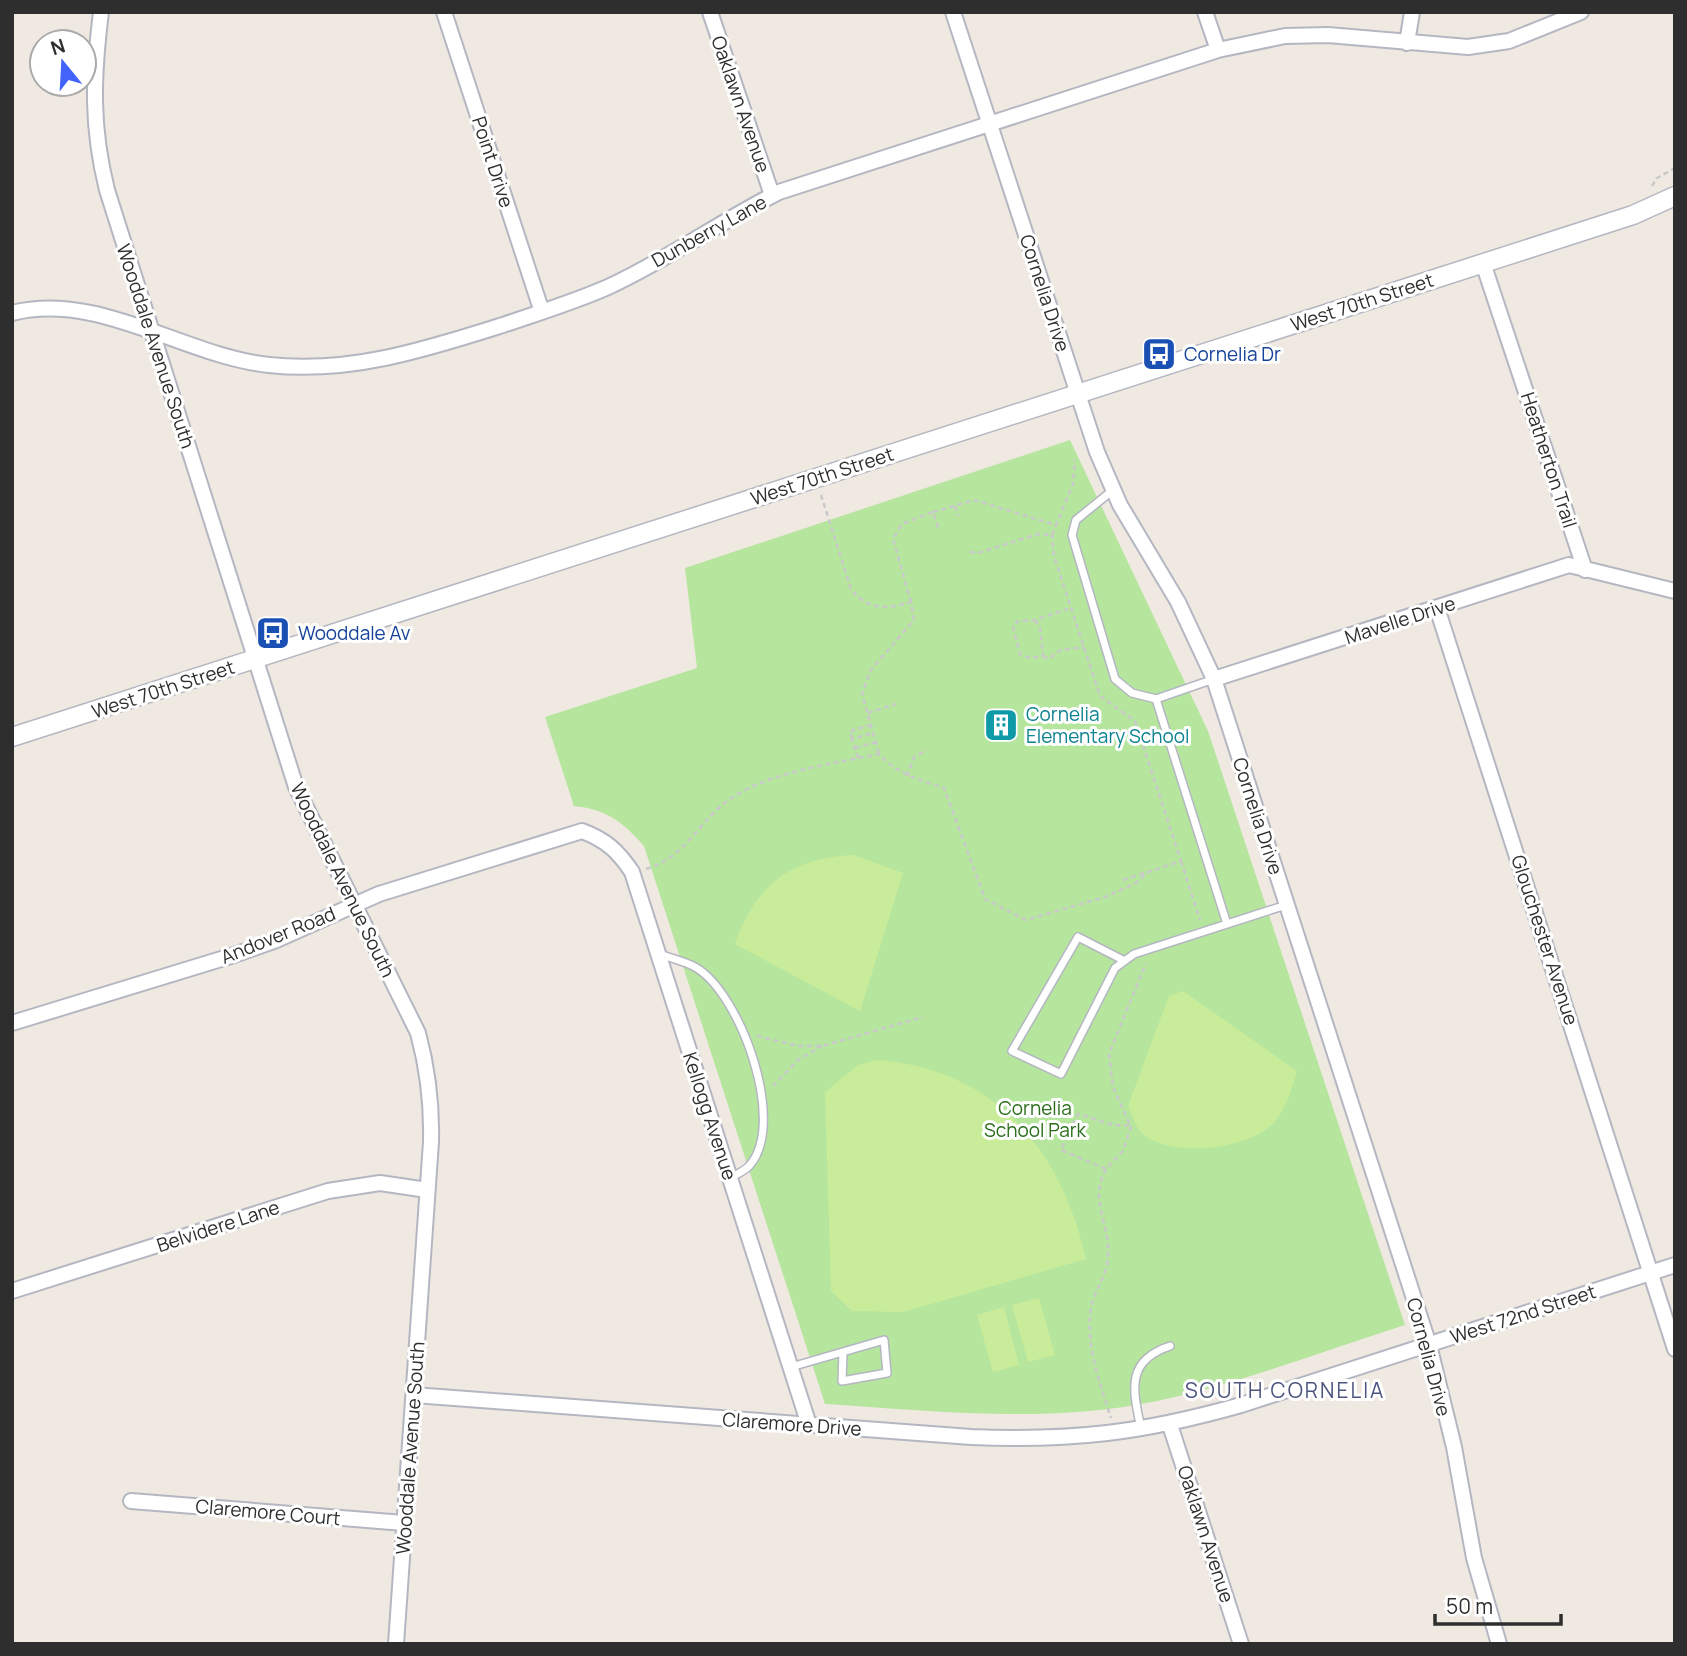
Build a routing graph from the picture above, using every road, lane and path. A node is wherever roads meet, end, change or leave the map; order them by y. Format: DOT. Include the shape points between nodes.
graph roads {
  1 [pos="102,12"];
  2 [pos="444,12"];
  3 [pos="710,12"];
  4 [pos="953,12"];
  5 [pos="1205,12"];
  6 [pos="1412,12"];
  7 [pos="1581,12"];
  8 [pos="1407,43"];
  9 [pos="1218,50"];
  10 [pos="990,124"];
  11 [pos="1675,168"];
  12 [pos="1657,178"];
  13 [pos="1675,186"];
  14 [pos="772,195"];
  15 [pos="1675,196"];
  16 [pos="1633,215"];
  17 [pos="1483,263"];
  18 [pos="542,312"];
  19 [pos="12,313"];
  20 [pos="152,333"];
  21 [pos="1078,393"];
  22 [pos="1075,460"];
  23 [pos="1113,489"];
  24 [pos="821,495"];
  25 [pos="955,506"];
  26 [pos="933,512"];
  27 [pos="958,516"];
  28 [pos="1056,525"];
  29 [pos="939,530"];
  30 [pos="1052,535"];
  31 [pos="970,551"];
  32 [pos="1585,570"];
  33 [pos="1675,591"];
  34 [pos="911,602"];
  35 [pos="1071,608"];
  36 [pos="1437,608"];
  37 [pos="1035,620"];
  38 [pos="1084,647"];
  39 [pos="1043,656"];
  40 [pos="256,659"];
  41 [pos="1214,679"];
  42 [pos="1156,699"];
  43 [pos="896,705"];
  44 [pos="868,713"];
  45 [pos="871,725"];
  46 [pos="873,733"];
  47 [pos="12,737"];
  48 [pos="852,739"];
  49 [pos="876,742"];
  50 [pos="855,748"];
  51 [pos="927,750"];
  52 [pos="879,754"];
  53 [pos="858,758"];
  54 [pos="907,776"];
  55 [pos="582,831"];
  56 [pos="1181,860"];
  57 [pos="632,872"];
  58 [pos="1148,872"];
  59 [pos="1123,880"];
  60 [pos="353,903"];
  61 [pos="1287,905"];
  62 [pos="1200,920"];
  63 [pos="1227,924"];
  64 [pos="1168,943"];
  65 [pos="659,954"];
  66 [pos="1123,960"];
  67 [pos="923,1017"];
  68 [pos="12,1023"];
  69 [pos="744,1033"];
  70 [pos="822,1046"];
  71 [pos="761,1098"];
  72 [pos="1129,1125"];
  73 [pos="1106,1169"];
  74 [pos="730,1178"];
  75 [pos="427,1190"];
  76 [pos="1675,1265"];
  77 [pos="1652,1272"];
  78 [pos="12,1292"];
  79 [pos="1429,1345"];
  80 [pos="1170,1346"];
  81 [pos="1675,1349"];
  82 [pos="843,1352"];
  83 [pos="790,1367"];
  84 [pos="414,1395"];
  85 [pos="809,1425"];
  86 [pos="1170,1425"];
  87 [pos="1142,1430"];
  88 [pos="1116,1434"];
  89 [pos="131,1501"];
  90 [pos="404,1523"];
  91 [pos="396,1644"];
  92 [pos="1241,1644"];
  93 [pos="1499,1644"];
  1 -- 20 [label="street, Wooddale Avenue South" via="94,67 97,149"];
  2 -- 18 [label="street, Point Drive"];
  3 -- 14 [label="street, Oaklawn Avenue"];
  4 -- 10 [label="street, Cornelia Drive"];
  5 -- 9 [label="street"];
  6 -- 8 [label="street"];
  7 -- 8 [label="street, Dunberry Lane" via="1509,41 1468,47"];
  8 -- 9 [label="street, Dunberry Lane" via="1285,36"];
  9 -- 10 [label="street, Dunberry Lane"];
  10 -- 14 [label="street, Dunberry Lane"];
  10 -- 21 [label="street, Cornelia Drive"];
  11 -- 12 [label="path"];
  13 -- 16 [label="street, West 70th Street"];
  14 -- 18 [label="street, Dunberry Lane" via="608,287"];
  15 -- 16 [label="street, West 70th Street"];
  16 -- 17 [label="street, West 70th Street"];
  17 -- 21 [label="street, West 70th Street"];
  17 -- 32 [label="street, Heatherton Trail"];
  18 -- 20 [label="street, Dunberry Lane" via="427,349 312,368 227,359"];
  19 -- 20 [label="street, Dunberry Lane" via="86,312"];
  20 -- 40 [label="street, Wooddale Avenue South"];
  21 -- 23 [label="street, Cornelia Drive"];
  21 -- 40 [label="street, West 70th Street"];
  22 -- 28 [label="path" via="1073,484"];
  23 -- 41 [label="street, Cornelia Drive" via="1178,601"];
  23 -- 42 [label="lane" via="1076,520 1072,535 1115,680 1132,693"];
  24 -- 34 [label="path" via="851,589 859,600 891,608"];
  25 -- 26 [label="path"];
  25 -- 27 [label="path"];
  25 -- 28 [label="path" via="974,500"];
  26 -- 29 [label="path"];
  26 -- 34 [label="path" via="902,524 893,539"];
  28 -- 30 [label="path"];
  30 -- 31 [label="path" via="985,552"];
  30 -- 35 [label="path"];
  32 -- 33 [label="street"];
  32 -- 36 [label="street, Mavelle Drive" via="1569,565"];
  34 -- 44 [label="path" via="914,620 870,671 862,694"];
  35 -- 37 [label="path"];
  35 -- 38 [label="path"];
  36 -- 41 [label="street, Mavelle Drive"];
  36 -- 77 [label="street, Glouchester Avenue"];
  37 -- 39 [label="path"];
  37 -- 39 [label="path" via="1018,621 1013,626 1016,642 1020,654"];
  38 -- 39 [label="path" via="1061,650 1048,659"];
  38 -- 56 [label="path" via="1100,696 1135,721"];
  40 -- 47 [label="street, West 70th Street"];
  40 -- 60 [label="street, Wooddale Avenue South" via="296,786"];
  41 -- 42 [label="lane"];
  41 -- 61 [label="street, Cornelia Drive"];
  42 -- 63 [label="lane"];
  43 -- 44 [label="path"];
  44 -- 45 [label="path"];
  45 -- 46 [label="path"];
  45 -- 48 [label="path" via="850,731"];
  46 -- 48 [label="path"];
  46 -- 49 [label="path"];
  48 -- 50 [label="path"];
  49 -- 50 [label="path"];
  49 -- 52 [label="path"];
  50 -- 53 [label="path"];
  51 -- 54 [label="path" via="914,757"];
  52 -- 53 [label="path"];
  52 -- 54 [label="path"];
  53 -- 57 [label="path" via="749,788 730,798 665,863"];
  54 -- 58 [label="path" via="944,788 985,900 1026,920 1105,897"];
  55 -- 57 [label="street, Kellogg Avenue" via="604,839"];
  55 -- 60 [label="street, Andover Road"];
  56 -- 58 [label="path"];
  56 -- 62 [label="path"];
  57 -- 65 [label="street, Kellogg Avenue"];
  58 -- 59 [label="path"];
  60 -- 68 [label="street, Andover Road" via="274,941"];
  60 -- 75 [label="street, Wooddale Avenue South" via="418,1034 428,1069 432,1106"];
  61 -- 63 [label="lane"];
  61 -- 79 [label="street, Cornelia Drive"];
  63 -- 64 [label="lane"];
  64 -- 66 [label="lane"];
  64 -- 72 [label="path" via="1149,957 1109,1054 1113,1087"];
  65 -- 69 [label="lane" via="696,967 720,992"];
  65 -- 74 [label="street, Kellogg Avenue"];
  66 -- 66 [label="lane" via="1061,1074 1012,1051 1078,937"];
  67 -- 70 [label="path"];
  69 -- 70 [label="path" via="799,1046"];
  69 -- 71 [label="lane" via="756,1065"];
  70 -- 71 [label="path" via="798,1060"];
  71 -- 74 [label="lane" via="762,1140 749,1166"];
  72 -- 73 [label="path" via="1123,1151"];
  72 -- 73 [label="path" via="1115,1127 1078,1114 1062,1150"];
  73 -- 88 [label="path" via="1097,1197 1108,1238 1108,1259 1091,1306 1089,1332"];
  74 -- 83 [label="street, Kellogg Avenue"];
  75 -- 78 [label="street, Belvidere Lane" via="380,1183 328,1191"];
  75 -- 84 [label="street, Wooddale Avenue South"];
  76 -- 77 [label="street, West 72nd Street"];
  77 -- 79 [label="street, West 72nd Street"];
  77 -- 81 [label="street, Glouchester Avenue"];
  79 -- 86 [label="street, West 72nd Street"];
  79 -- 93 [label="street, Cornelia Drive" via="1474,1558"];
  80 -- 87 [label="lane" via="1152,1352 1141,1363 1134,1387"];
  82 -- 82 [label="lane" via="884,1340 887,1373 842,1381"];
  82 -- 83 [label="lane"];
  83 -- 85 [label="street, Kellogg Avenue"];
  84 -- 85 [label="street, Claremore Drive"];
  84 -- 90 [label="street, Wooddale Avenue South"];
  85 -- 88 [label="street, Claremore Drive" via="1039,1440"];
  86 -- 87 [label="street, Claremore Drive"];
  86 -- 92 [label="street, Oaklawn Avenue"];
  87 -- 88 [label="street, Claremore Drive"];
  89 -- 90 [label="street, Claremore Court"];
  90 -- 91 [label="street, Wooddale Avenue South"];
}
